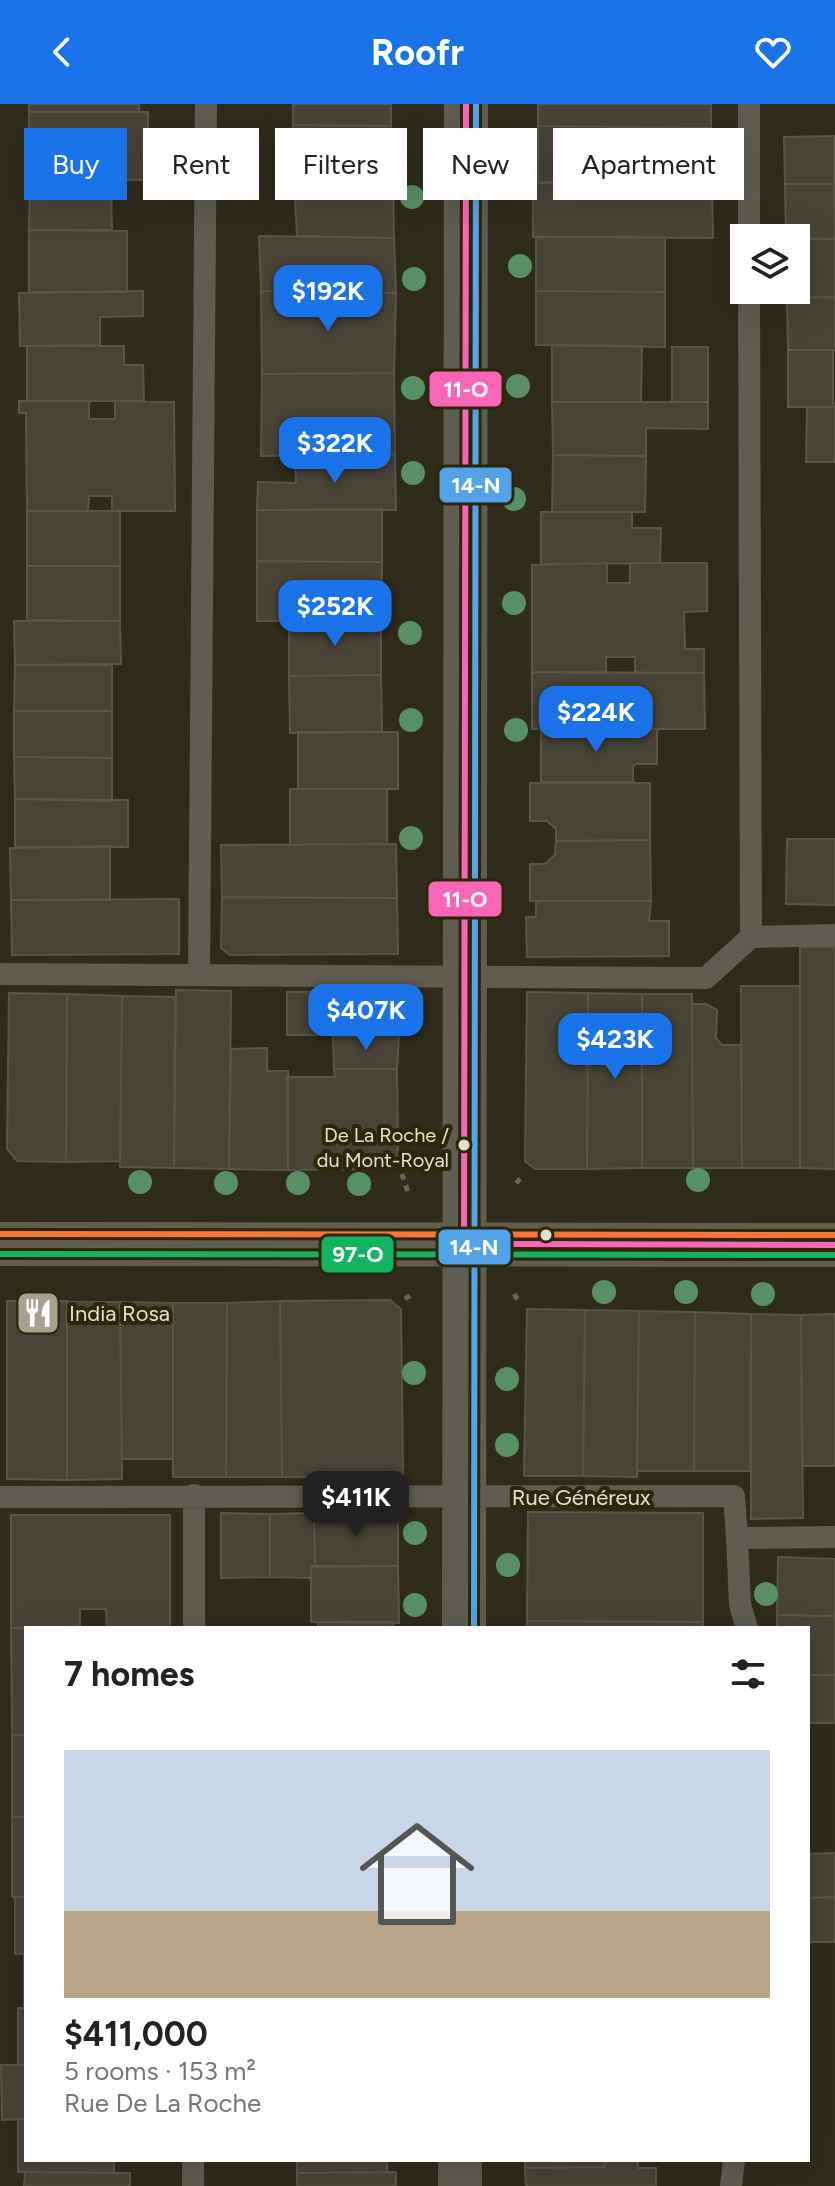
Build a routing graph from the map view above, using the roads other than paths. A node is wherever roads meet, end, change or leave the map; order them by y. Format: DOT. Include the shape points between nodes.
graph roads {
  1 [pos="206,104"];
  2 [pos="466,104"];
  3 [pos="749,104"];
  4 [pos="749,224"];
  5 [pos="749,304"];
  6 [pos="835,935"];
  7 [pos="751,937"];
  8 [pos="0,974"];
  9 [pos="199,975"];
  10 [pos="466,975"];
  11 [pos="0,1244"];
  12 [pos="464,1244"];
  13 [pos="835,1245"];
  14 [pos="194,1495"];
  15 [pos="0,1497"];
  16 [pos="465,1497"];
  17 [pos="835,1537"];
  18 [pos="737,1538"];
  19 [pos="194,1626"];
  20 [pos="464,1626"];
  21 [pos="746,1626"];
  22 [pos="193,2162"];
  23 [pos="460,2162"];
  24 [pos="734,2162"];
  25 [pos="193,2186"];
  26 [pos="460,2186"];
  27 [pos="731,2186"];
  1 -- 9 [label="lane"];
  2 -- 10 [label="street"];
  3 -- 4 [label="lane"];
  5 -- 7 [label="lane"];
  6 -- 7 [label="lane"];
  7 -- 10 [label="lane" via="706,978"];
  8 -- 9 [label="lane"];
  9 -- 10 [label="lane"];
  10 -- 12 [label="street"];
  11 -- 12 [label="main road"];
  12 -- 13 [label="main road"];
  12 -- 16 [label="street"];
  14 -- 15 [label="lane, Rue Généreux"];
  14 -- 16 [label="lane, Rue Généreux"];
  14 -- 19 [label="lane"];
  16 -- 18 [label="lane, Rue Généreux" via="734,1496"];
  16 -- 20 [label="street"];
  17 -- 18 [label="lane"];
  18 -- 21 [label="lane" via="740,1605"];
  22 -- 25 [label="lane"];
  23 -- 26 [label="street"];
  24 -- 27 [label="lane"];
}
